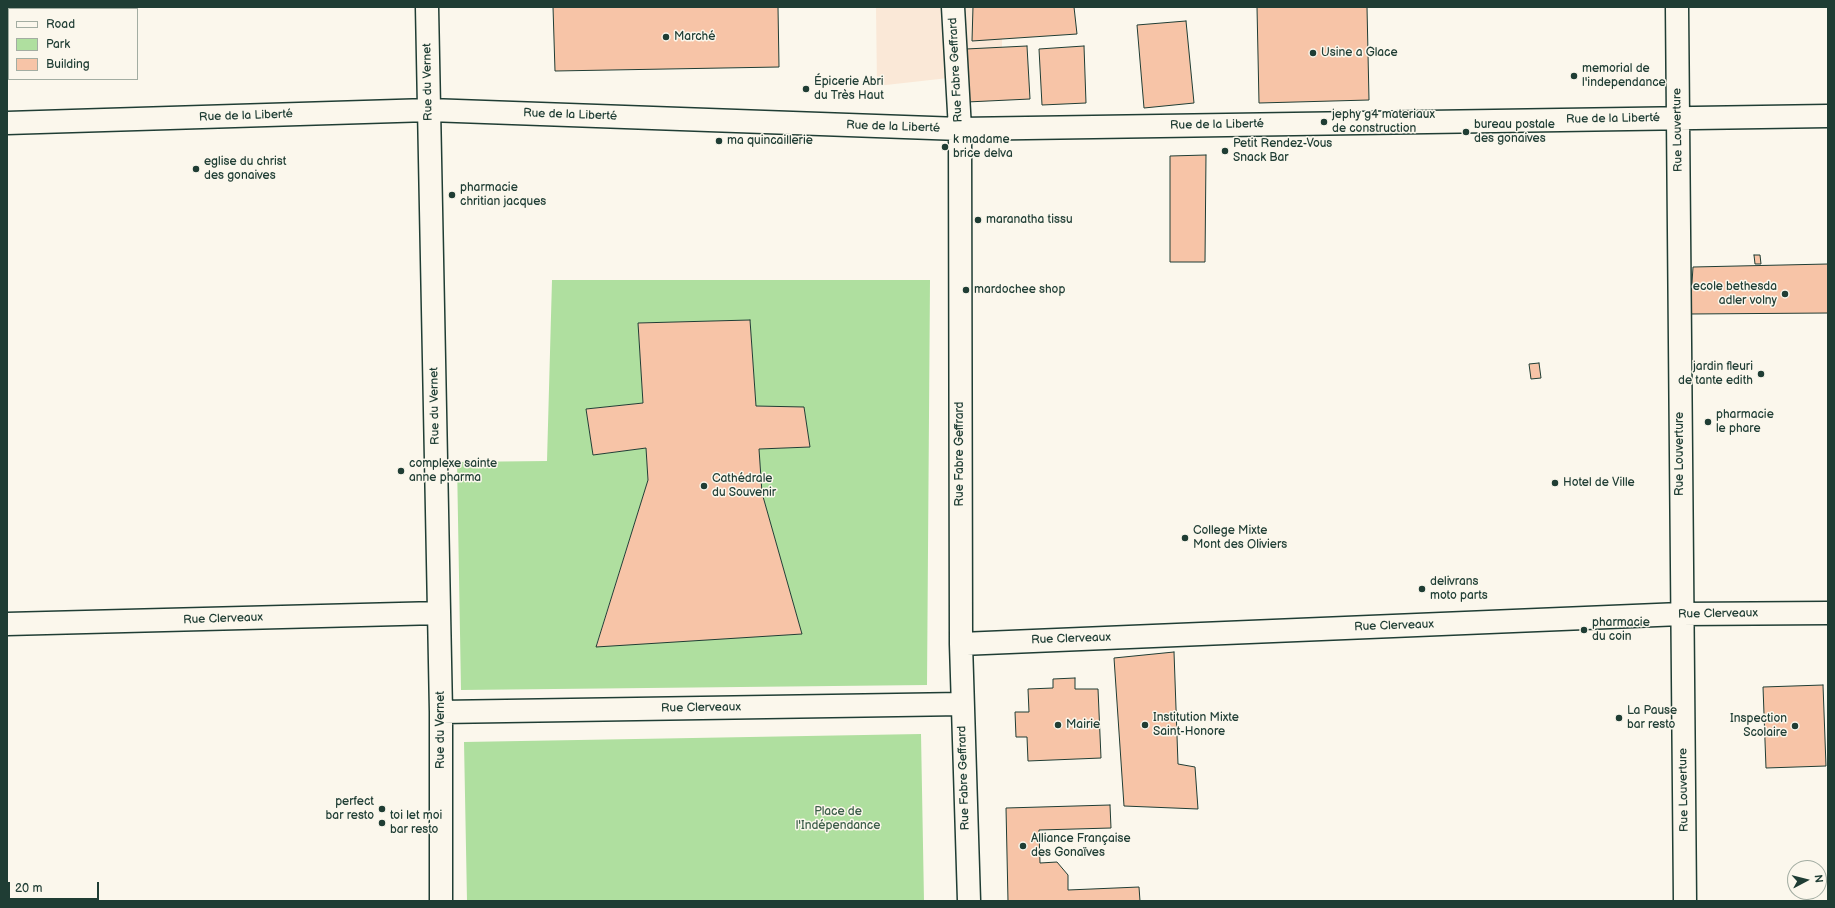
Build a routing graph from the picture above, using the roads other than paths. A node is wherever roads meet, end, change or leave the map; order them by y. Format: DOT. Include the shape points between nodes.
graph roads {
  1 [pos="427,7"];
  2 [pos="953,7"];
  3 [pos="1677,7"];
  4 [pos="429,110"];
  5 [pos="1828,116"];
  6 [pos="1678,118"];
  7 [pos="7,123"];
  8 [pos="960,129"];
  9 [pos="439,613"];
  10 [pos="1828,613"];
  11 [pos="1681,614"];
  12 [pos="7,624"];
  13 [pos="961,644"];
  14 [pos="962,704"];
  15 [pos="441,712"];
  16 [pos="442,901"];
  17 [pos="969,901"];
  18 [pos="1685,901"];
  1 -- 4 [label="street, Rue du Vernet"];
  2 -- 8 [label="street, Rue Fabre Geffrard"];
  3 -- 6 [label="street, Rue Louverture"];
  4 -- 7 [label="street, Rue de la Liberté"];
  4 -- 8 [label="street, Rue de la Liberté"];
  4 -- 9 [label="street, Rue du Vernet"];
  5 -- 6 [label="street, Rue de la Liberté"];
  6 -- 8 [label="street, Rue de la Liberté"];
  6 -- 11 [label="street, Rue Louverture"];
  8 -- 13 [label="street, Rue Fabre Geffrard"];
  9 -- 12 [label="street, Rue Clerveaux"];
  9 -- 15 [label="street, Rue du Vernet"];
  10 -- 11 [label="street, Rue Clerveaux"];
  11 -- 13 [label="street, Rue Clerveaux"];
  11 -- 18 [label="street, Rue Louverture"];
  13 -- 14 [label="street, Rue Fabre Geffrard"];
  14 -- 15 [label="street, Rue Clerveaux"];
  14 -- 17 [label="street, Rue Fabre Geffrard"];
  15 -- 16 [label="street, Rue du Vernet"];
}
